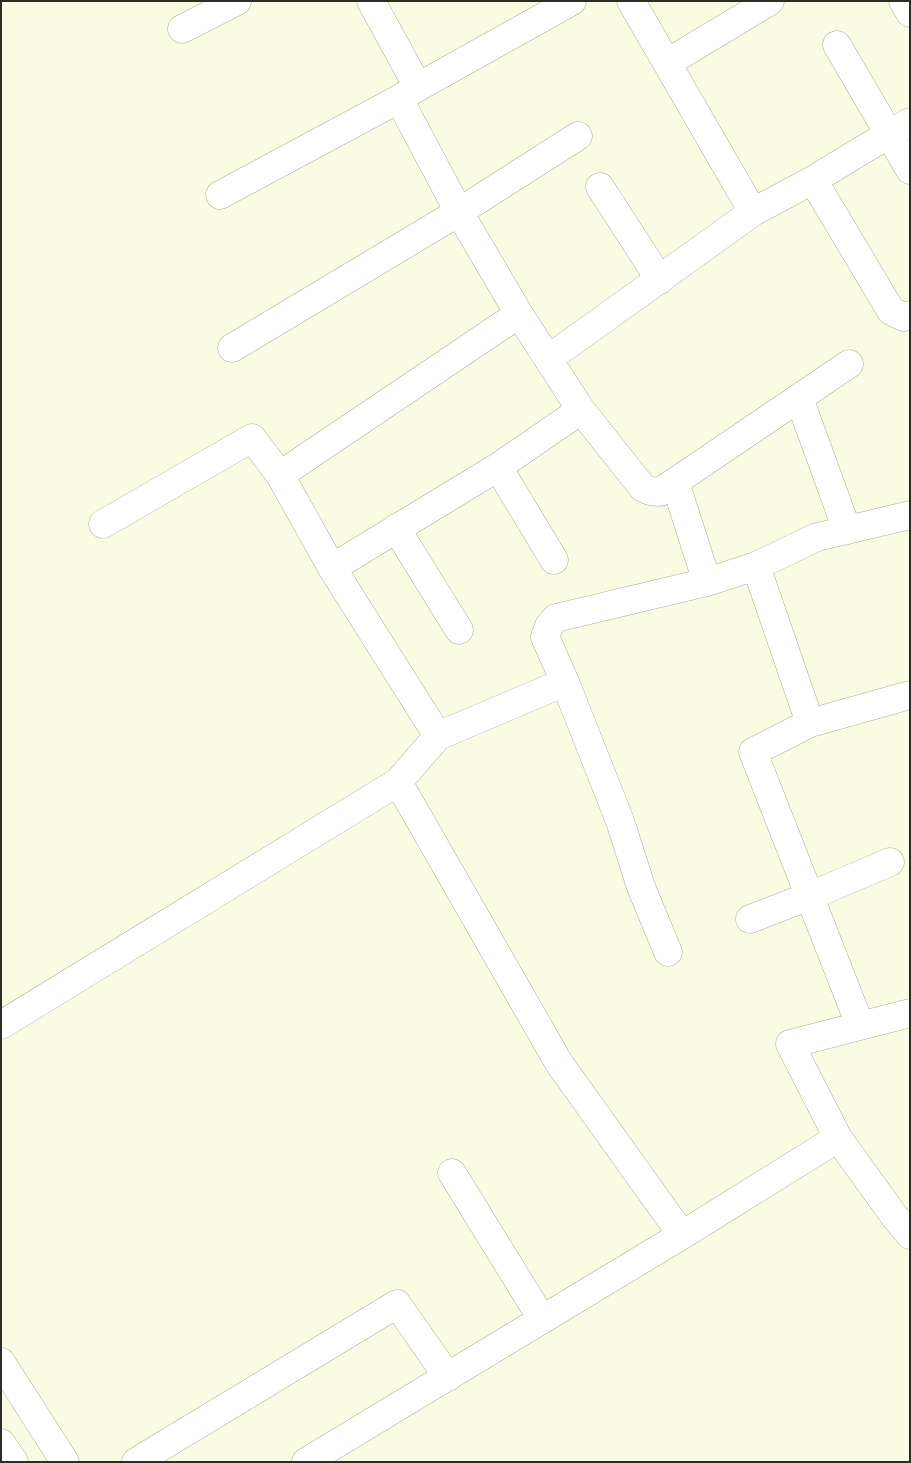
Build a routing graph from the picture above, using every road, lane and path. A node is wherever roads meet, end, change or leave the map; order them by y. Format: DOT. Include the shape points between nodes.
graph roads {
  1 [pos="238,1"];
  2 [pos="371,1"];
  3 [pos="572,1"];
  4 [pos="631,1"];
  5 [pos="770,1"];
  6 [pos="903,1"];
  7 [pos="910,14"];
  8 [pos="182,29"];
  9 [pos="837,45"];
  10 [pos="667,63"];
  11 [pos="408,93"];
  12 [pos="899,128"];
  13 [pos="578,136"];
  14 [pos="910,170"];
  15 [pos="813,180"];
  16 [pos="600,187"];
  17 [pos="220,195"];
  18 [pos="459,212"];
  19 [pos="753,212"];
  20 [pos="660,280"];
  21 [pos="519,314"];
  22 [pos="910,316"];
  23 [pos="232,348"];
  24 [pos="548,359"];
  25 [pos="849,364"];
  26 [pos="799,398"];
  27 [pos="581,410"];
  28 [pos="498,467"];
  29 [pos="280,475"];
  30 [pos="675,482"];
  31 [pos="910,515"];
  32 [pos="103,524"];
  33 [pos="396,528"];
  34 [pos="847,530"];
  35 [pos="554,560"];
  36 [pos="756,566"];
  37 [pos="332,568"];
  38 [pos="707,582"];
  39 [pos="459,630"];
  40 [pos="565,682"];
  41 [pos="910,695"];
  42 [pos="810,724"];
  43 [pos="438,736"];
  44 [pos="398,782"];
  45 [pos="890,862"];
  46 [pos="810,896"];
  47 [pos="750,918"];
  48 [pos="668,952"];
  49 [pos="910,1013"];
  50 [pos="1,1025"];
  51 [pos="860,1025"];
  52 [pos="838,1138"];
  53 [pos="452,1173"];
  54 [pos="905,1221"];
  55 [pos="682,1235"];
  56 [pos="542,1319"];
  57 [pos="1,1362"];
  58 [pos="448,1377"];
  59 [pos="1,1443"];
  60 [pos="14,1462"];
  61 [pos="65,1462"];
  62 [pos="136,1462"];
  63 [pos="306,1462"];
  1 -- 8 [label="street"];
  2 -- 11 [label="street"];
  3 -- 11 [label="street"];
  4 -- 10 [label="street"];
  5 -- 10 [label="street"];
  6 -- 7 [label="street"];
  9 -- 12 [label="street"];
  10 -- 19 [label="street"];
  11 -- 17 [label="street"];
  11 -- 18 [label="street"];
  12 -- 14 [label="street"];
  12 -- 15 [label="street"];
  13 -- 18 [label="street"];
  15 -- 19 [label="street"];
  15 -- 22 [label="street" via="891,310 904,317"];
  16 -- 20 [label="street"];
  18 -- 21 [label="street"];
  18 -- 23 [label="street"];
  19 -- 20 [label="street"];
  20 -- 24 [label="street"];
  21 -- 24 [label="street"];
  21 -- 29 [label="street"];
  24 -- 27 [label="street"];
  25 -- 26 [label="street"];
  26 -- 30 [label="street"];
  26 -- 34 [label="street"];
  27 -- 28 [label="street"];
  27 -- 30 [label="street" via="643,488 660,492"];
  28 -- 33 [label="street"];
  28 -- 35 [label="street"];
  29 -- 32 [label="street" via="252,438"];
  29 -- 37 [label="street"];
  30 -- 38 [label="street"];
  31 -- 34 [label="street"];
  33 -- 37 [label="street"];
  33 -- 39 [label="street"];
  34 -- 36 [label="street" via="817,537"];
  36 -- 38 [label="street"];
  36 -- 42 [label="street"];
  37 -- 43 [label="street"];
  38 -- 40 [label="street" via="556,618 545,637"];
  40 -- 43 [label="street"];
  40 -- 48 [label="street"];
  41 -- 42 [label="street"];
  42 -- 46 [label="street" via="754,752"];
  43 -- 44 [label="street"];
  44 -- 50 [label="street"];
  44 -- 55 [label="street" via="559,1063"];
  45 -- 46 [label="street"];
  46 -- 47 [label="street"];
  46 -- 51 [label="street"];
  49 -- 51 [label="street"];
  51 -- 52 [label="street" via="790,1044"];
  52 -- 54 [label="street"];
  52 -- 55 [label="street"];
  53 -- 56 [label="street"];
  55 -- 56 [label="street"];
  56 -- 58 [label="street"];
  57 -- 61 [label="street"];
  58 -- 62 [label="street" via="397,1304"];
  58 -- 63 [label="street"];
  59 -- 60 [label="street"];
}
